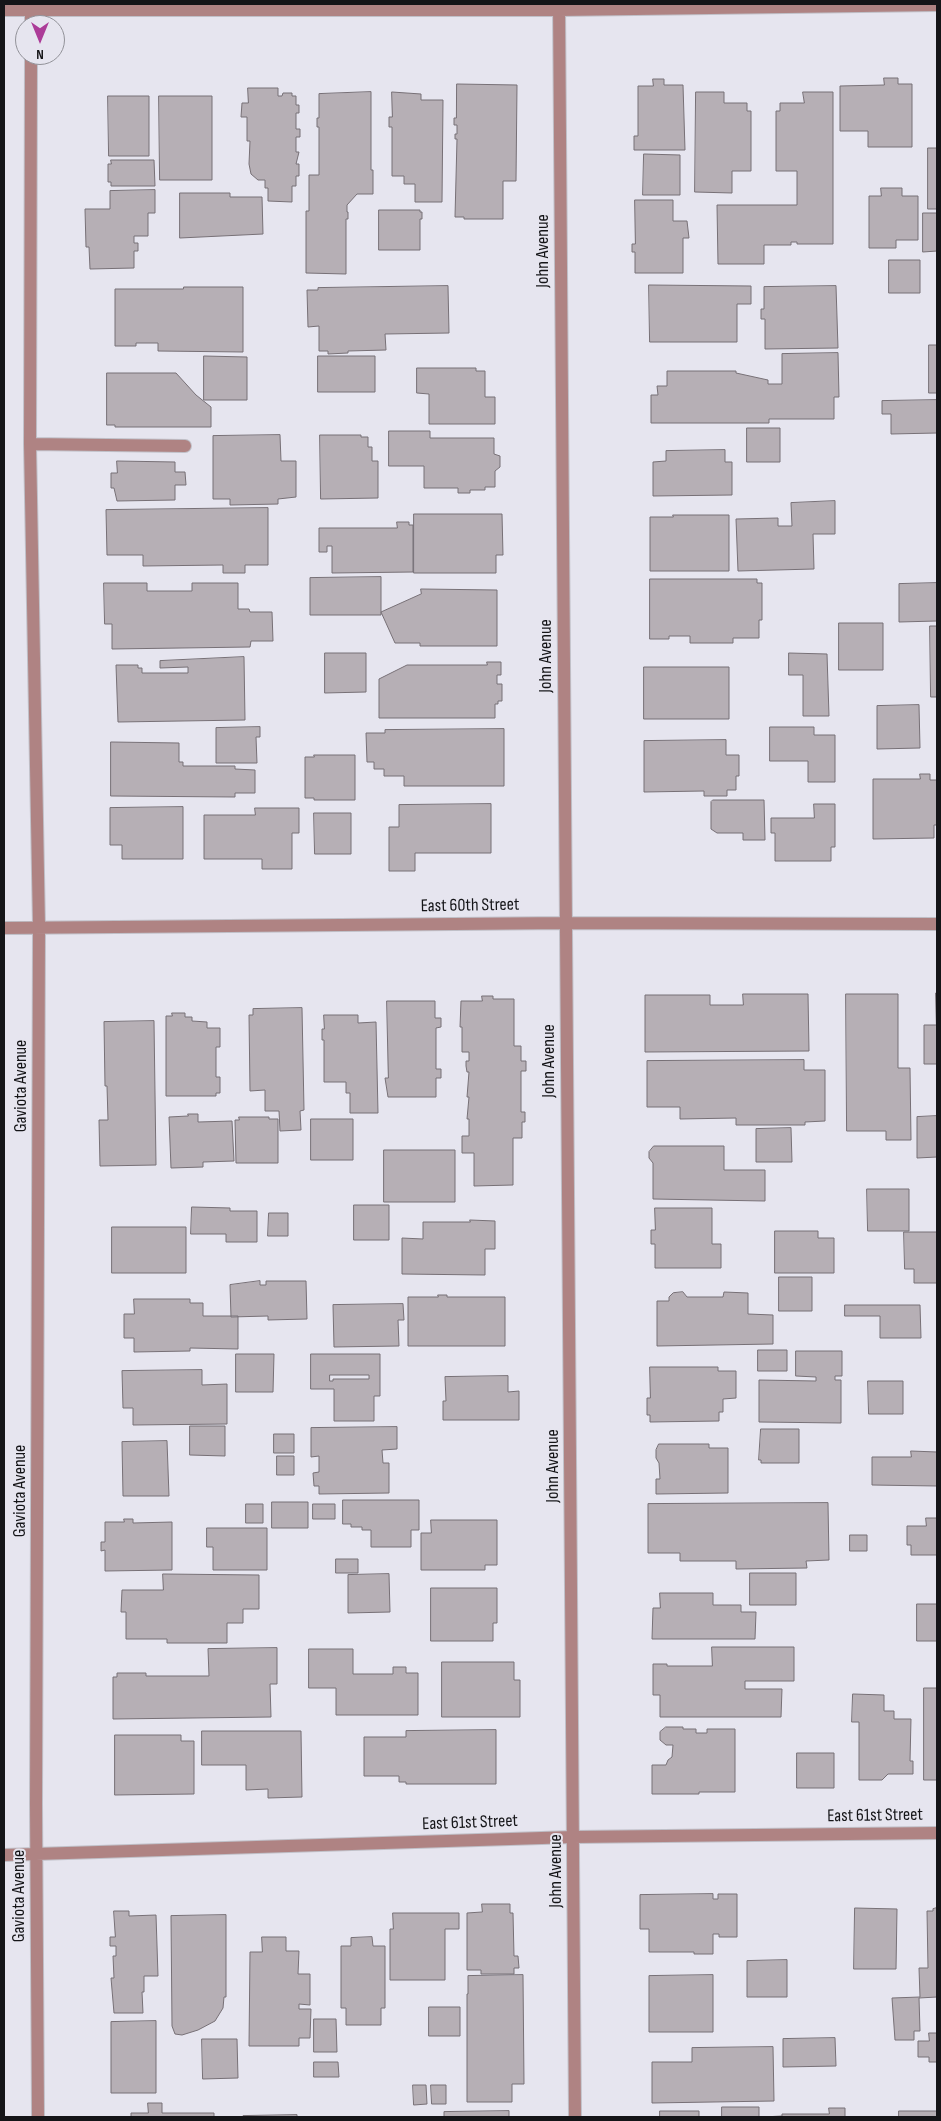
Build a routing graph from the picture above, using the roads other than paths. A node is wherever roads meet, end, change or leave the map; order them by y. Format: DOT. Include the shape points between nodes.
graph roads {
  1 [pos="937,5"];
  2 [pos="31,7"];
  3 [pos="559,7"];
  4 [pos="4,10"];
  5 [pos="31,65"];
  6 [pos="30,444"];
  7 [pos="185,446"];
  8 [pos="566,923"];
  9 [pos="937,924"];
  10 [pos="38,927"];
  11 [pos="4,928"];
  12 [pos="937,1833"];
  13 [pos="573,1837"];
  14 [pos="4,1855"];
  15 [pos="36,1855"];
  16 [pos="38,2117"];
  17 [pos="575,2117"];
  1 -- 3 [label="street"];
  2 -- 3 [label="street"];
  2 -- 4 [label="street"];
  3 -- 8 [label="street, John Avenue"];
  5 -- 6 [label="street, Gaviota Avenue"];
  6 -- 7 [label="street"];
  6 -- 10 [label="street, Gaviota Avenue"];
  8 -- 9 [label="street, East 60th Street"];
  8 -- 10 [label="street, East 60th Street"];
  8 -- 13 [label="street, John Avenue"];
  10 -- 11 [label="street, East 60th Street"];
  10 -- 15 [label="street, Gaviota Avenue"];
  12 -- 13 [label="street, East 61st Street"];
  13 -- 15 [label="street, East 61st Street"];
  13 -- 17 [label="street, John Avenue"];
  14 -- 15 [label="street, East 61st Street"];
  15 -- 16 [label="street, Gaviota Avenue"];
}
